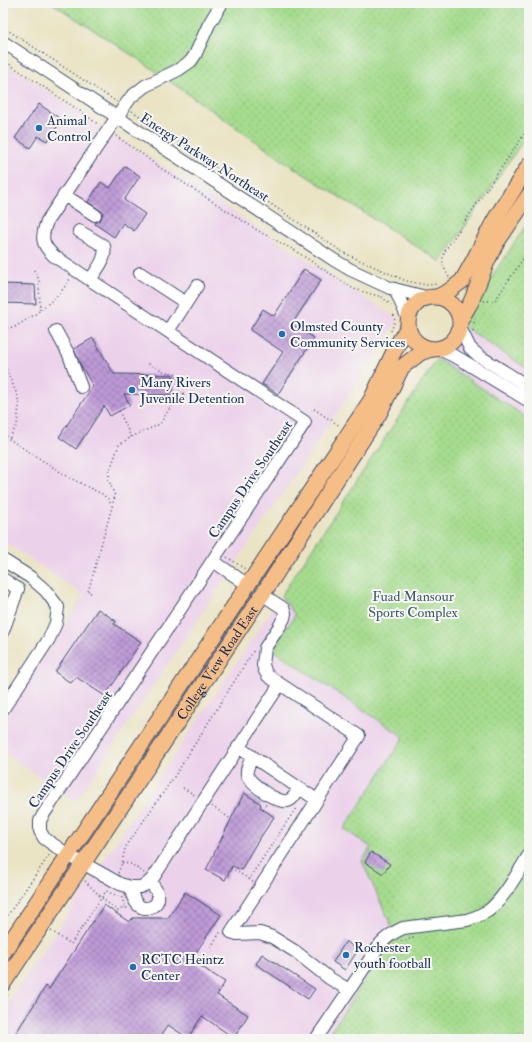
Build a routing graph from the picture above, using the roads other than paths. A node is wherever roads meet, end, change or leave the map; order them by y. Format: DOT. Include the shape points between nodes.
graph roads {
  1 [pos="222,3"];
  2 [pos="3,42"];
  3 [pos="116,117"];
  4 [pos="529,165"];
  5 [pos="64,195"];
  6 [pos="529,195"];
  7 [pos="95,214"];
  8 [pos="79,231"];
  9 [pos="140,273"];
  10 [pos="90,280"];
  11 [pos="197,286"];
  12 [pos="395,290"];
  13 [pos="435,292"];
  14 [pos="186,303"];
  15 [pos="408,323"];
  16 [pos="465,327"];
  17 [pos="56,331"];
  18 [pos="168,331"];
  19 [pos="436,349"];
  20 [pos="81,387"];
  21 [pos="529,387"];
  22 [pos="529,400"];
  23 [pos="216,556"];
  24 [pos="3,560"];
  25 [pos="248,578"];
  26 [pos="3,579"];
  27 [pos="263,595"];
  28 [pos="3,631"];
  29 [pos="280,684"];
  30 [pos="3,709"];
  31 [pos="238,747"];
  32 [pos="253,757"];
  33 [pos="299,788"];
  34 [pos="317,800"];
  35 [pos="68,854"];
  36 [pos="529,855"];
  37 [pos="84,863"];
  38 [pos="151,880"];
  39 [pos="130,887"];
  40 [pos="3,953"];
  41 [pos="3,984"];
  42 [pos="349,990"];
  43 [pos="316,1039"];
  1 -- 3 [label="street, Campus Drive Southeast" via="209,24 196,55 178,70 145,86"];
  2 -- 3 [label="street, Energy Parkway Northeast"];
  3 -- 5 [label="street, Campus Drive Southeast"];
  3 -- 12 [label="street, Energy Parkway Northeast" via="334,260"];
  4 -- 13 [label="main road" via="494,221 462,280 449,290"];
  5 -- 7 [label="street"];
  5 -- 10 [label="street, Campus Drive Southeast" via="47,221 42,238 44,245 51,253"];
  6 -- 16 [label="main road" via="495,245 471,302"];
  8 -- 10 [label="street" via="104,246 106,252 104,260"];
  9 -- 14 [label="street"];
  10 -- 18 [label="street, Campus Drive Southeast"];
  11 -- 14 [label="street"];
  12 -- 13 [label="street, Energy Parkway Northeast"];
  12 -- 15 [label="street"];
  13 -- 15 [label="main road" via="417,302 411,310"];
  13 -- 16 [label="main road" via="453,304"];
  14 -- 18 [label="street"];
  15 -- 19 [label="main road" via="412,338 416,342 421,346"];
  15 -- 25 [label="main road, College View Road East" via="371,400"];
  16 -- 19 [label="main road" via="453,342"];
  16 -- 21 [label="street" via="470,348"];
  17 -- 20 [label="street" via="69,355"];
  18 -- 23 [label="street, Campus Drive Southeast" via="305,422"];
  19 -- 22 [label="street" via="460,359"];
  19 -- 27 [label="main road, College View Road East" via="420,353 402,367 379,414"];
  23 -- 25 [label="street"];
  23 -- 35 [label="street, Campus Drive Southeast" via="40,821 40,831 44,838"];
  24 -- 30 [label="street" via="30,577 46,591 58,607 56,623 49,639"];
  25 -- 35 [label="main road, College View Road East"];
  26 -- 28 [label="street" via="18,589"];
  27 -- 29 [label="street" via="283,608 285,613 265,648 263,665 268,676"];
  27 -- 37 [label="main road, College View Road East"];
  29 -- 31 [label="street"];
  29 -- 34 [label="street" via="359,736"];
  31 -- 32 [label="street"];
  31 -- 38 [label="street"];
  32 -- 33 [label="street"];
  32 -- 33 [label="street" via="247,768 250,781 275,799 287,801"];
  33 -- 34 [label="street"];
  34 -- 42 [label="street" via="231,932 260,933 272,937"];
  35 -- 37 [label="street, Campus Drive Southeast"];
  35 -- 40 [label="main road, College View Road East"];
  36 -- 42 [label="street" via="498,902 487,912 467,920 403,928 395,932 381,944"];
  37 -- 39 [label="street, Campus Drive Southeast"];
  37 -- 41 [label="main road, College View Road East"];
  38 -- 39 [label="street" via="140,887"];
  38 -- 39 [label="street" via="159,896 158,901 147,908 137,904"];
  42 -- 43 [label="street"];
}
